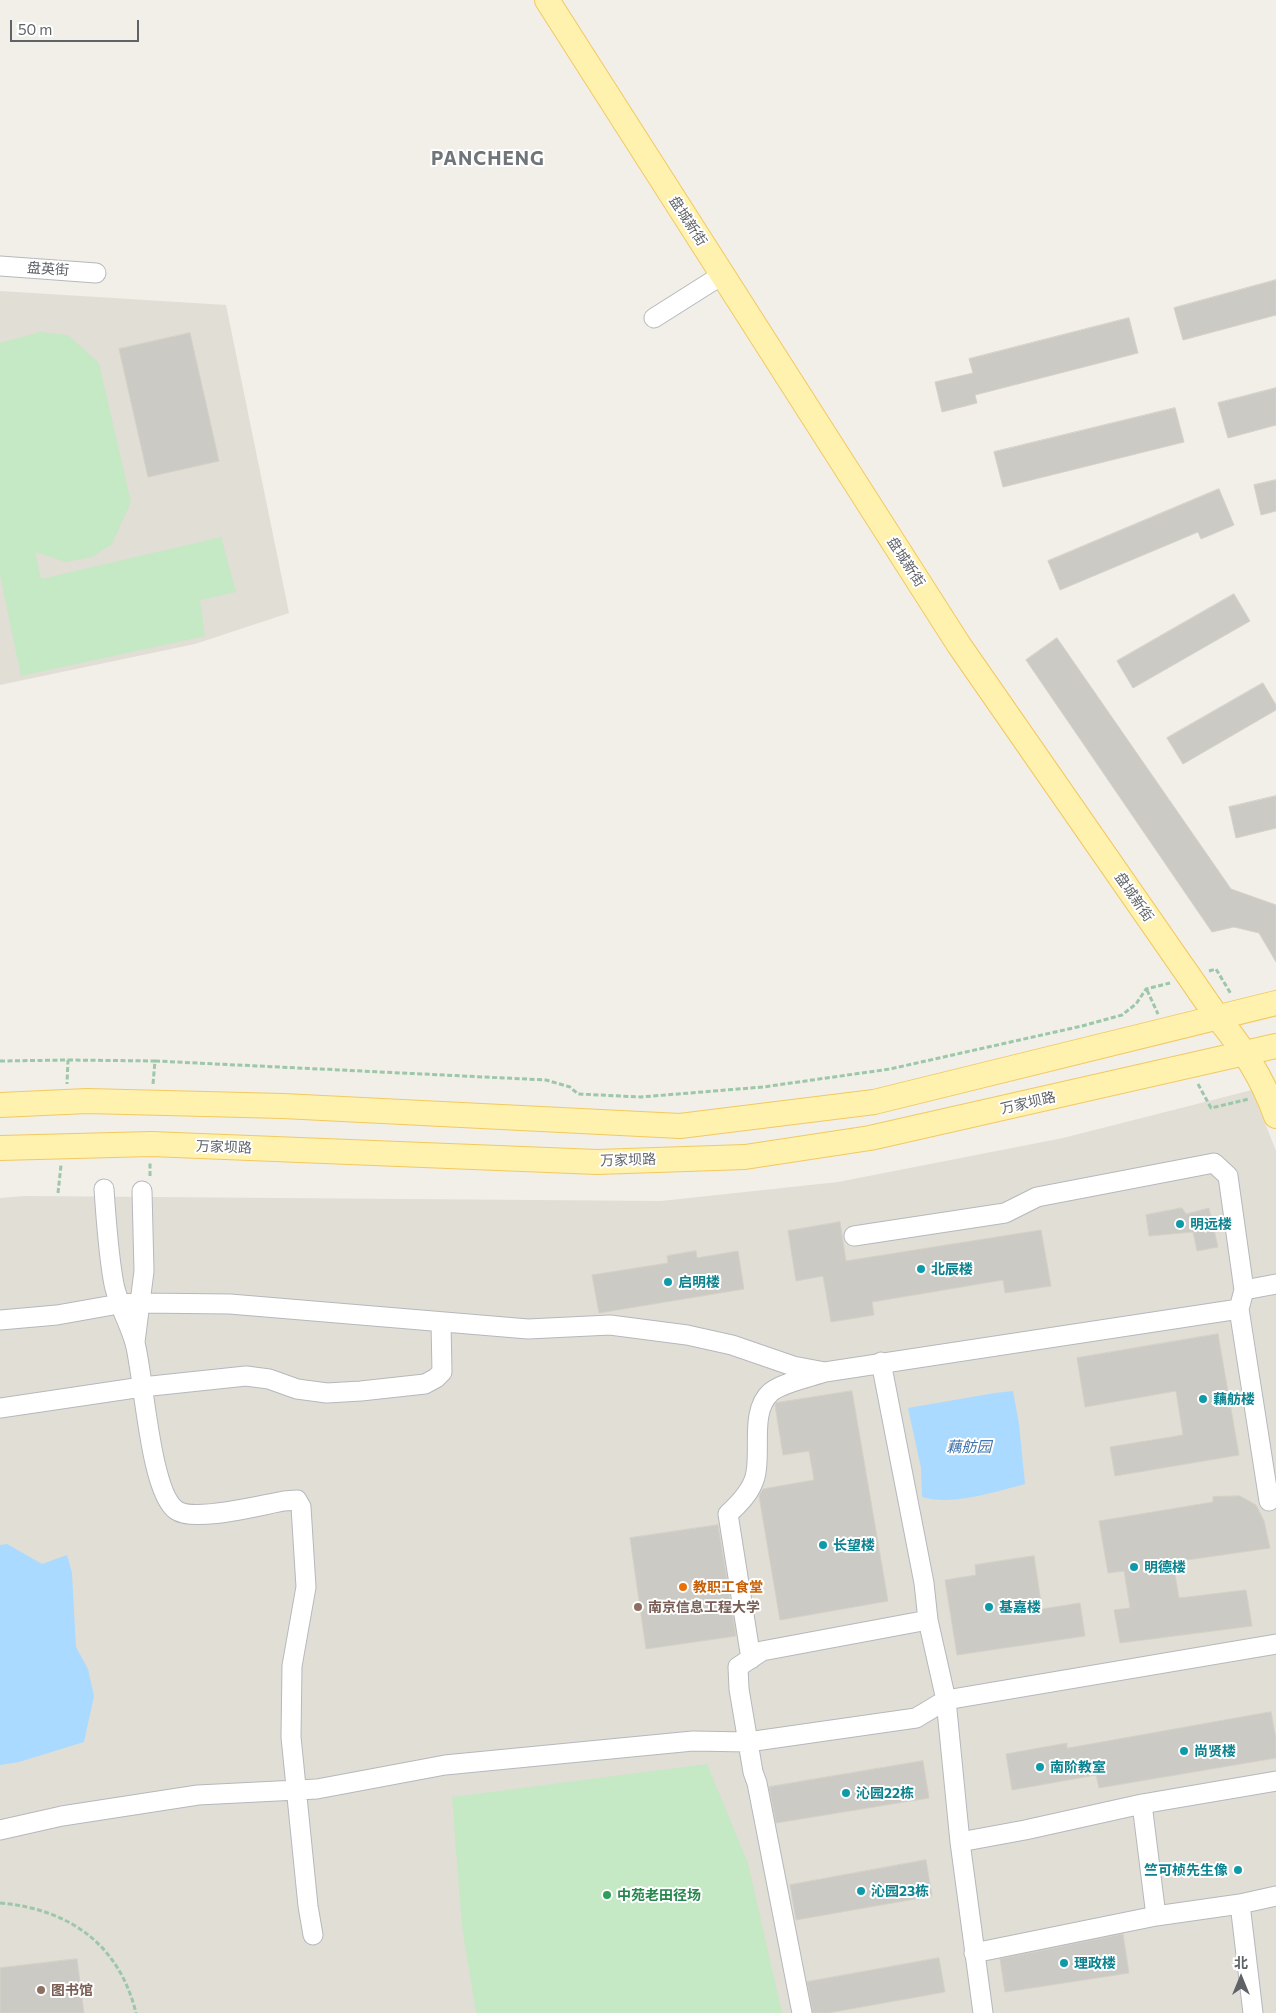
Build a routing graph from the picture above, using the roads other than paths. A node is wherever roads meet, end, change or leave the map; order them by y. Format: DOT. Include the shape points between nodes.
graph roads {
  1 [pos="547,0"];
  2 [pos="0,266"];
  3 [pos="96,273"];
  4 [pos="722,275"];
  5 [pos="654,318"];
  6 [pos="1276,1003"];
  7 [pos="1218,1018"];
  8 [pos="1276,1046"];
  9 [pos="1246,1054"];
  10 [pos="0,1105"];
  11 [pos="1276,1116"];
  12 [pos="0,1148"];
  13 [pos="104,1189"];
  14 [pos="142,1191"];
  15 [pos="854,1236"];
  16 [pos="1276,1284"];
  17 [pos="1244,1290"];
  18 [pos="140,1303"];
  19 [pos="119,1304"];
  20 [pos="1239,1309"];
  21 [pos="0,1320"];
  22 [pos="442,1322"];
  23 [pos="135,1343"];
  24 [pos="881,1362"];
  25 [pos="824,1372"];
  26 [pos="142,1387"];
  27 [pos="0,1408"];
  28 [pos="1269,1502"];
  29 [pos="928,1620"];
  30 [pos="1276,1644"];
  31 [pos="750,1659"];
  32 [pos="946,1700"];
  33 [pos="748,1742"];
  34 [pos="1276,1781"];
  35 [pos="1142,1804"];
  36 [pos="0,1830"];
  37 [pos="960,1842"];
  38 [pos="1276,1896"];
  39 [pos="1240,1904"];
  40 [pos="1156,1916"];
  41 [pos="313,1935"];
  42 [pos="974,1953"];
  43 [pos="802,2013"];
  44 [pos="983,2013"];
  45 [pos="1253,2013"];
  1 -- 4 [label="main road, 盘城新街"];
  2 -- 3 [label="street, 盘英街"];
  4 -- 5 [label="street"];
  4 -- 7 [label="main road, 盘城新街" via="959,645"];
  6 -- 7 [label="main road"];
  7 -- 9 [label="main road, 盘城新街"];
  7 -- 10 [label="main road" via="874,1102 680,1126 283,1106 87,1101"];
  8 -- 9 [label="main road, 万家坝路"];
  9 -- 11 [label="main road, 盘城新街"];
  9 -- 12 [label="main road, 万家坝路" via="870,1138 745,1157 598,1162 151,1144"];
  13 -- 19 [label="street" via="113,1282"];
  14 -- 18 [label="street" via="144,1271"];
  15 -- 17 [label="street" via="1005,1213 1037,1197 1214,1163 1228,1176"];
  16 -- 17 [label="street"];
  17 -- 20 [label="street"];
  18 -- 19 [label="street"];
  18 -- 22 [label="street" via="230,1304"];
  18 -- 23 [label="street"];
  19 -- 21 [label="street" via="57,1315"];
  19 -- 23 [label="street"];
  20 -- 24 [label="street"];
  20 -- 28 [label="street"];
  22 -- 25 [label="street" via="528,1329 610,1325 732,1345 793,1366"];
  22 -- 26 [label="street" via="442,1372 425,1384 327,1392 246,1376"];
  23 -- 26 [label="street"];
  24 -- 25 [label="street"];
  24 -- 29 [label="street" via="924,1583"];
  25 -- 31 [label="street" via="772,1391 764,1399 755,1477 742,1501 728,1514"];
  26 -- 27 [label="street"];
  26 -- 41 [label="street" via="160,1482 166,1500 177,1511 204,1516 297,1500 302,1507 306,1587 292,1666 291,1737"];
  29 -- 31 [label="street" via="762,1651"];
  29 -- 32 [label="street"];
  30 -- 32 [label="street"];
  31 -- 33 [label="street" via="738,1667"];
  32 -- 33 [label="street" via="916,1718"];
  32 -- 37 [label="street"];
  33 -- 36 [label="street" via="692,1741 445,1765 317,1789 198,1795 62,1816"];
  33 -- 43 [label="street"];
  34 -- 35 [label="street"];
  35 -- 37 [label="street"];
  35 -- 40 [label="street"];
  37 -- 42 [label="street"];
  38 -- 39 [label="street"];
  39 -- 40 [label="street"];
  39 -- 45 [label="street"];
  40 -- 42 [label="street"];
  42 -- 44 [label="street"];
}
